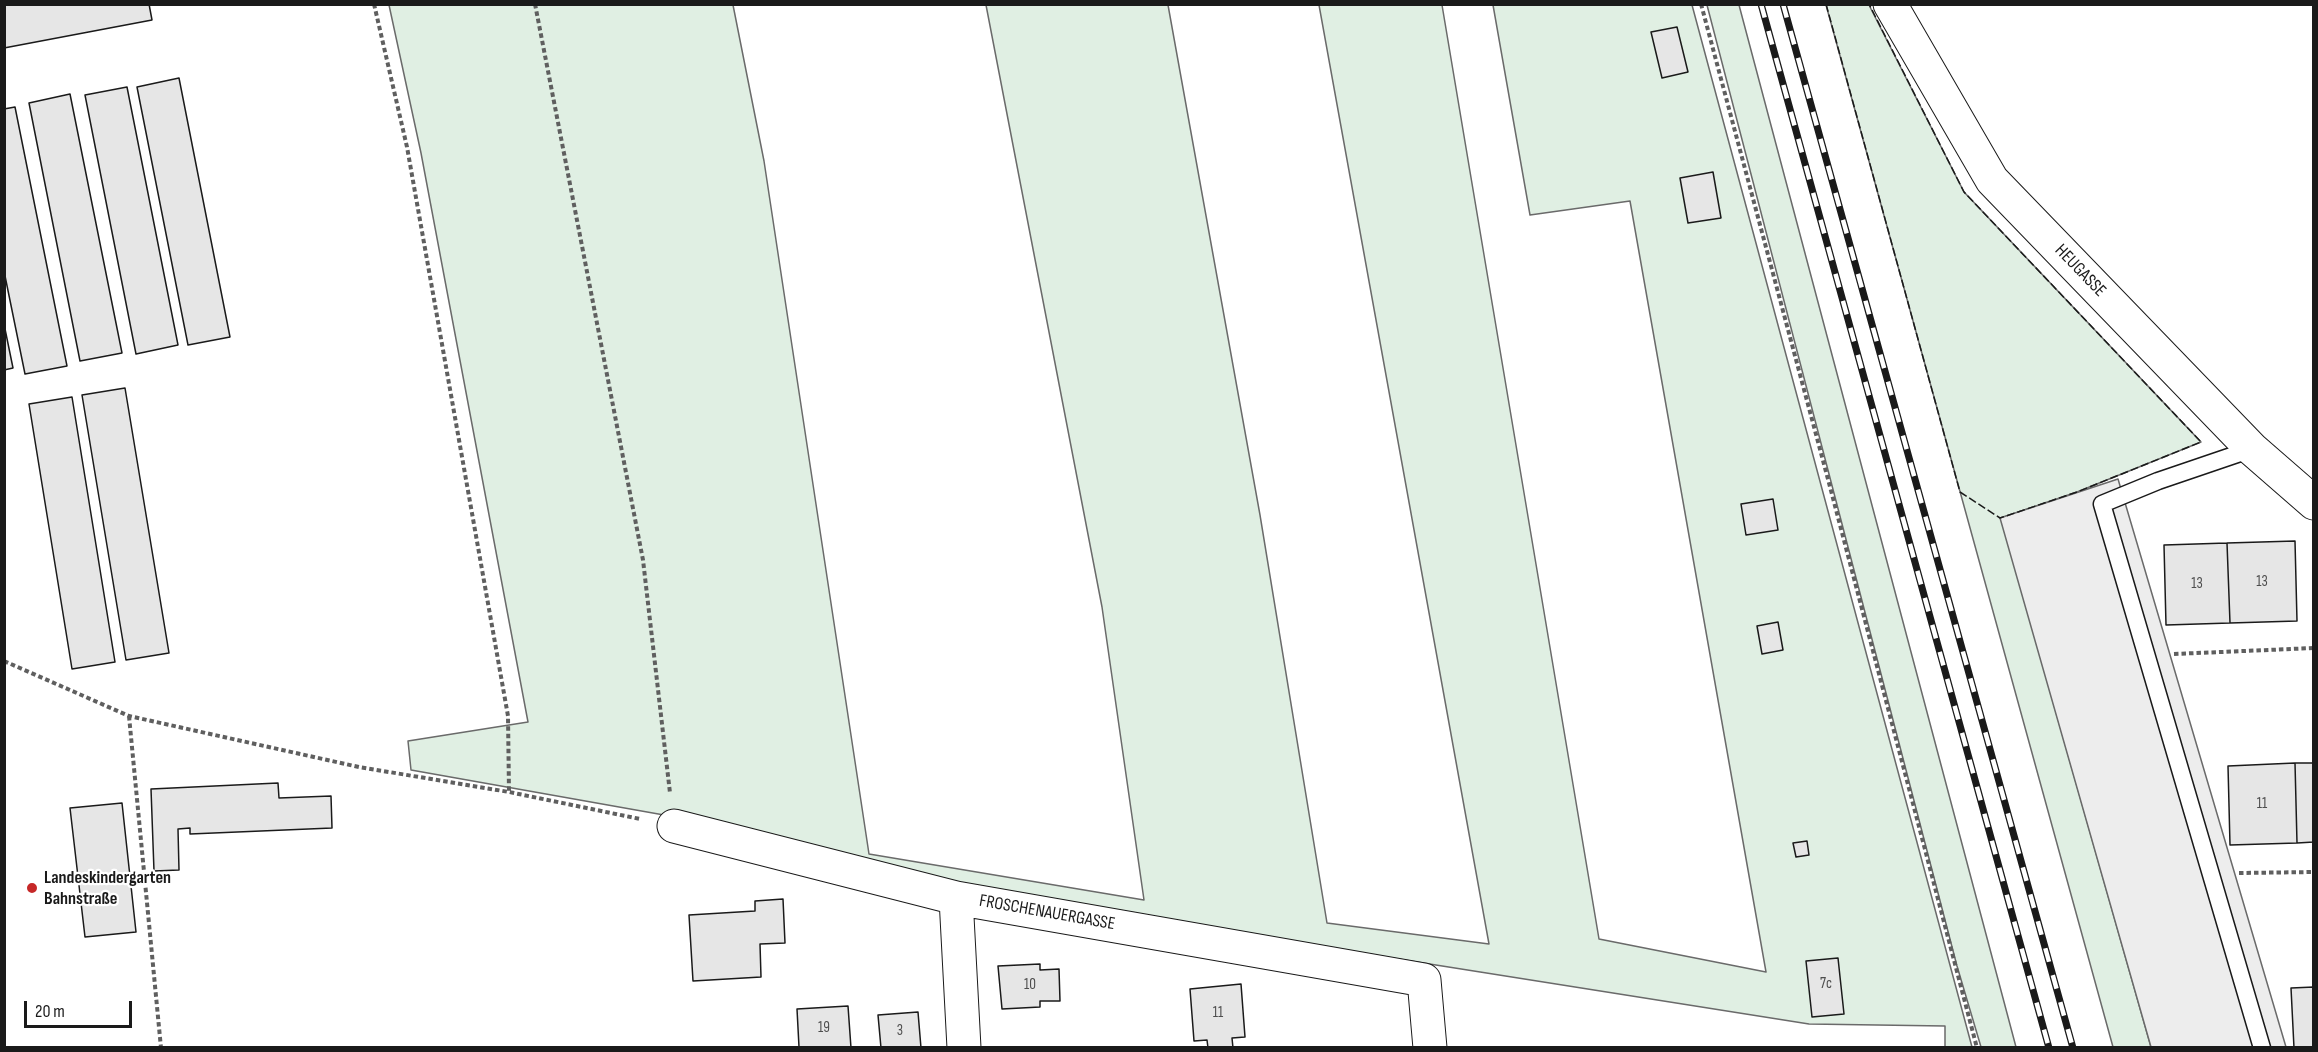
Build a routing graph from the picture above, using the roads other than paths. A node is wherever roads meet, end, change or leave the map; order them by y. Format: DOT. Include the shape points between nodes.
graph roads {
  1 [pos="1890,4"];
  2 [pos="2252,449"];
  3 [pos="2313,503"];
  4 [pos="674,826"];
  5 [pos="956,898"];
  6 [pos="964,1047"];
  7 [pos="1430,1047"];
  8 [pos="2262,1047"];
  1 -- 2 [label="street, HEUGASSE" via="1992,180"];
  2 -- 3 [label="street, HEUGASSE"];
  2 -- 8 [label="lane" via="2102,504"];
  4 -- 5 [label="street, FROSCHENAUERGASSE"];
  5 -- 6 [label="street"];
  5 -- 7 [label="street, FROSCHENAUERGASSE" via="1424,980"];
}
